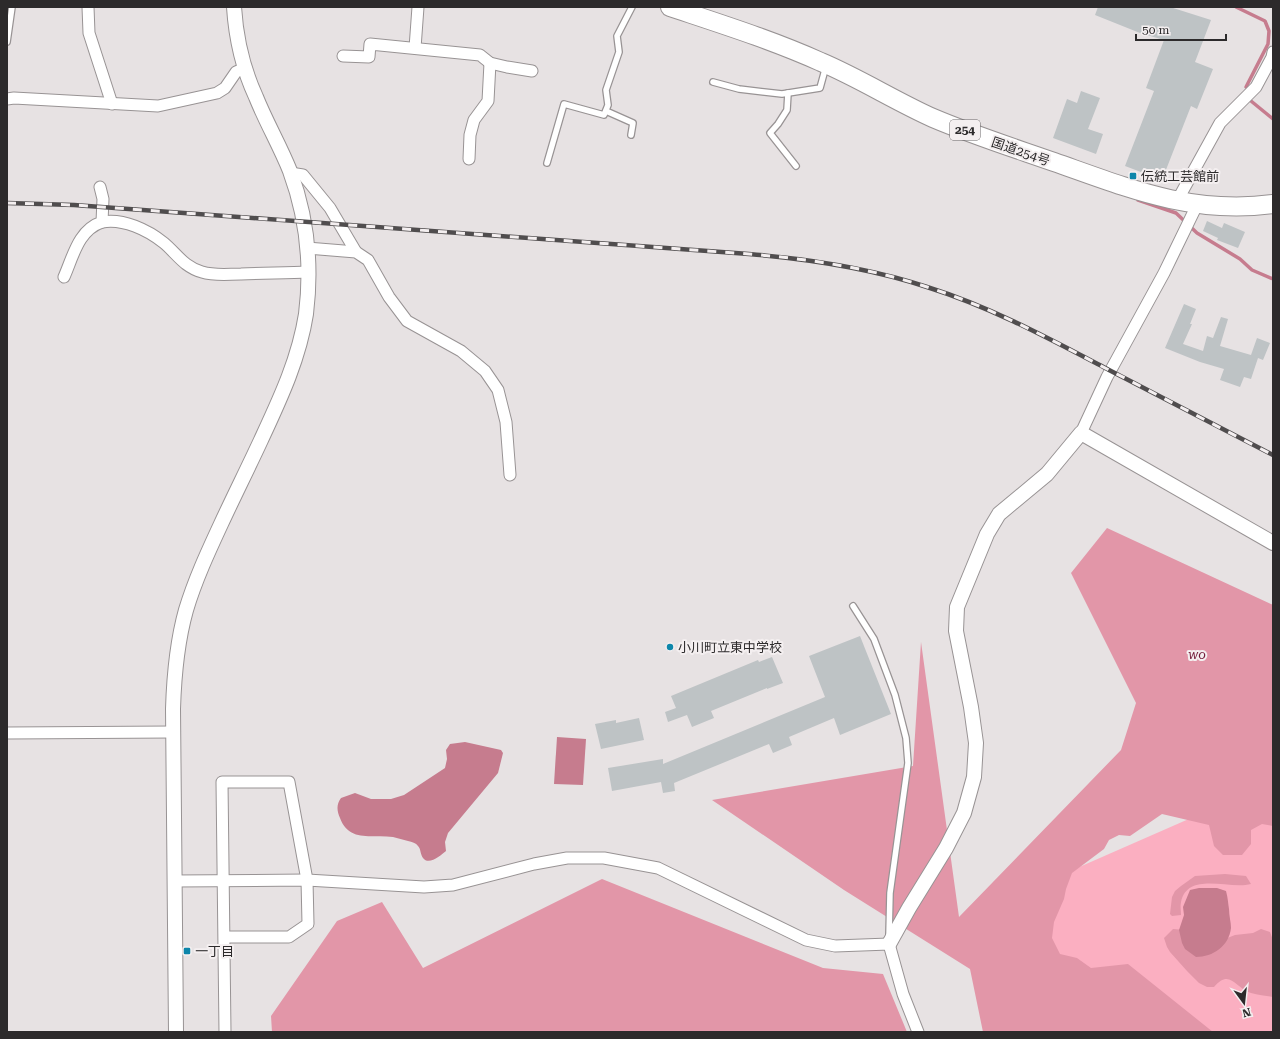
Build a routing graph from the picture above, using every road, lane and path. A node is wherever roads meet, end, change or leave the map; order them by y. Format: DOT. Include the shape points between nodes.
graph roads {
  1 [pos="12,7"];
  2 [pos="88,7"];
  3 [pos="234,7"];
  4 [pos="418,7"];
  5 [pos="632,7"];
  6 [pos="670,7"];
  7 [pos="7,42"];
  8 [pos="416,48"];
  9 [pos="1273,52"];
  10 [pos="343,56"];
  11 [pos="490,62"];
  12 [pos="827,64"];
  13 [pos="245,68"];
  14 [pos="532,71"];
  15 [pos="713,82"];
  16 [pos="788,93"];
  17 [pos="7,99"];
  18 [pos="112,104"];
  19 [pos="606,111"];
  20 [pos="631,134"];
  21 [pos="469,159"];
  22 [pos="547,163"];
  23 [pos="796,166"];
  24 [pos="290,173"];
  25 [pos="100,188"];
  26 [pos="1177,201"];
  27 [pos="1273,204"];
  28 [pos="1197,205"];
  29 [pos="102,222"];
  30 [pos="307,248"];
  31 [pos="356,252"];
  32 [pos="308,272"];
  33 [pos="64,277"];
  34 [pos="1081,433"];
  35 [pos="510,475"];
  36 [pos="1273,543"];
  37 [pos="853,606"];
  38 [pos="173,732"];
  39 [pos="7,733"];
  40 [pos="306,880"];
  41 [pos="174,881"];
  42 [pos="223,881"];
  43 [pos="224,938"];
  44 [pos="889,944"];
  45 [pos="176,1032"];
  46 [pos="225,1032"];
  47 [pos="918,1032"];
  1 -- 7 [label="lane"];
  2 -- 18 [label="street" via="89,33"];
  3 -- 13 [label="street"];
  4 -- 8 [label="street"];
  5 -- 19 [label="lane" via="617,36 619,52 606,90"];
  6 -- 12 [label="highway, 国道254号 / 254" via="764,38"];
  8 -- 10 [label="street" via="370,44 369,57"];
  8 -- 11 [label="street" via="480,55"];
  9 -- 26 [label="street" via="1256,87 1220,123"];
  11 -- 14 [label="street"];
  11 -- 21 [label="street" via="488,101 474,120 470,135"];
  12 -- 16 [label="lane" via="820,88"];
  12 -- 26 [label="highway, 国道254号 / 254" via="933,118 1138,192"];
  13 -- 18 [label="street" via="236,72 225,88 217,94 158,106"];
  13 -- 24 [label="street"];
  15 -- 16 [label="lane" via="738,89"];
  16 -- 23 [label="lane" via="787,110 770,133"];
  17 -- 18 [label="street"];
  19 -- 20 [label="lane" via="634,123"];
  19 -- 22 [label="lane" via="604,115 564,104"];
  24 -- 30 [label="street" via="303,215"];
  24 -- 31 [label="street" via="303,175 330,208"];
  25 -- 29 [label="street" via="103,199"];
  26 -- 28 [label="highway, 国道254号 / 254"];
  27 -- 28 [label="highway, 国道254号 / 254" via="1219,207"];
  28 -- 34 [label="street" via="1164,274 1107,377"];
  29 -- 32 [label="street" via="123,222 134,226 156,238 186,265 201,272"];
  29 -- 33 [label="street" via="91,227 82,236"];
  30 -- 31 [label="street"];
  30 -- 32 [label="street"];
  31 -- 35 [label="street" via="368,260 389,297 407,321 461,351 485,371 498,390 506,422"];
  32 -- 38 [label="street" via="303,330 290,375 202,565 186,611 173,688"];
  34 -- 36 [label="street"];
  34 -- 44 [label="street" via="1047,474 999,514 987,534 957,607 956,631 976,743 974,777 964,813"];
  37 -- 44 [label="lane" via="874,639 895,695 906,738 908,763 890,893"];
  38 -- 39 [label="street"];
  38 -- 41 [label="street"];
  40 -- 42 [label="street"];
  40 -- 42 [label="street" via="289,782 222,782"];
  40 -- 43 [label="street" via="308,924 289,937"];
  40 -- 44 [label="street" via="424,887 453,885 567,858 604,858 658,868 806,940 835,946"];
  41 -- 42 [label="street"];
  41 -- 45 [label="street"];
  42 -- 43 [label="street"];
  43 -- 46 [label="street"];
  44 -- 47 [label="street" via="903,994"];
}
